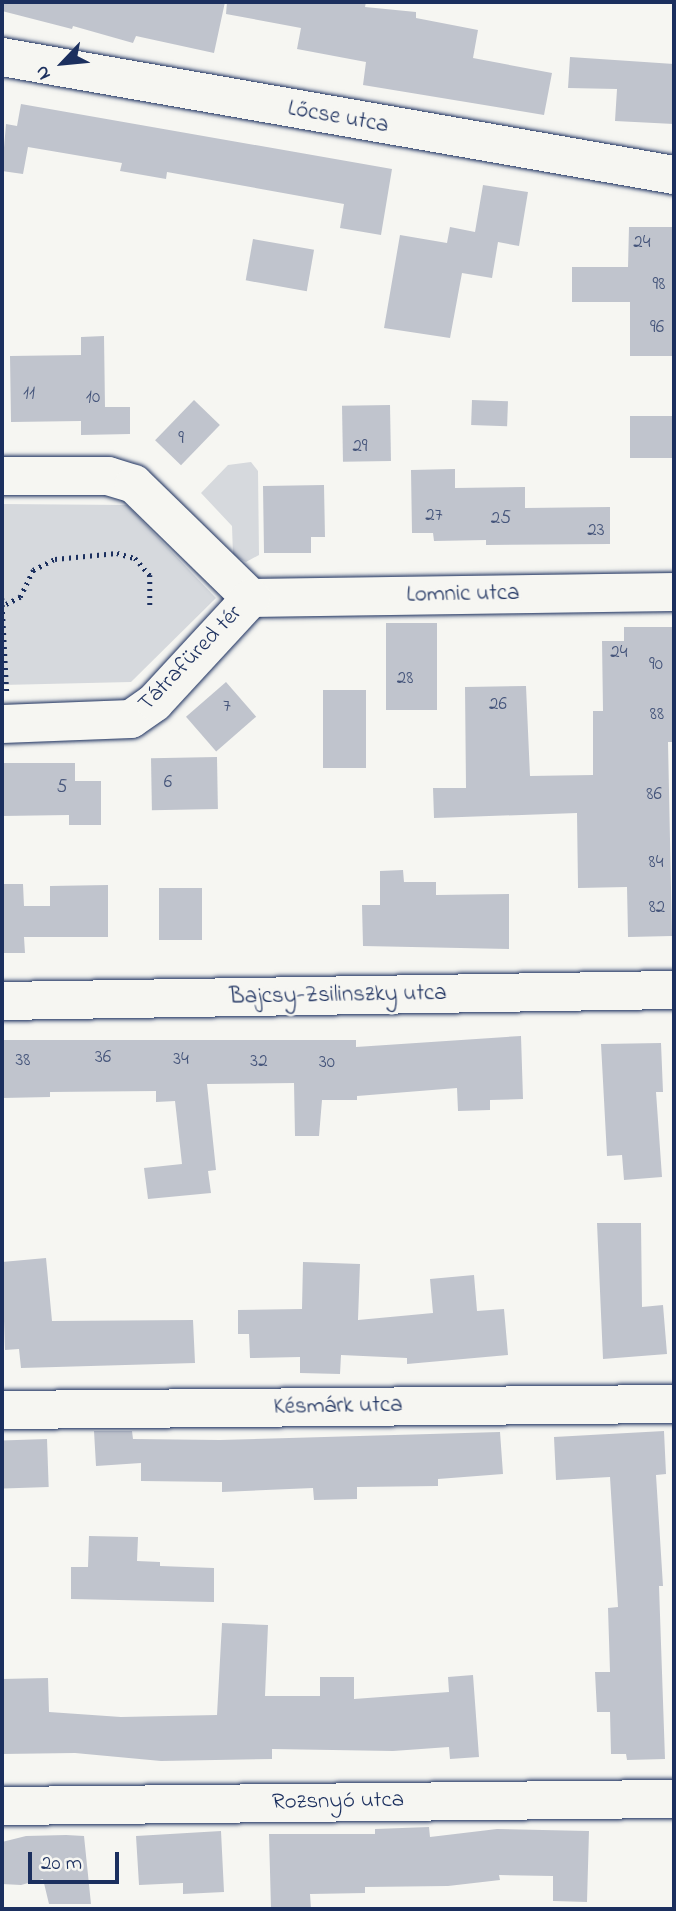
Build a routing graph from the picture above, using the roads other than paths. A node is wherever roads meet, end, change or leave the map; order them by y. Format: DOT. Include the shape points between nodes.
graph roads {
  1 [pos="2,57"];
  2 [pos="674,175"];
  3 [pos="2,476"];
  4 [pos="674,593"];
  5 [pos="251,598"];
  6 [pos="6,723"];
  7 [pos="674,990"];
  8 [pos="2,1001"];
  9 [pos="674,1404"];
  10 [pos="2,1410"];
  11 [pos="674,1799"];
  12 [pos="2,1806"];
  1 -- 2 [label="street, Lőcse utca"];
  3 -- 5 [label="street, Tátrafüred tér" via="108,476 134,484"];
  4 -- 5 [label="street, Lomnic utca"];
  5 -- 6 [label="street, Tátrafüred tér" via="155,702 131,719"];
  7 -- 8 [label="street, Bajcsy-Zsilinszky utca"];
  9 -- 10 [label="street, Késmárk utca"];
  11 -- 12 [label="street, Rozsnyó utca"];
}
